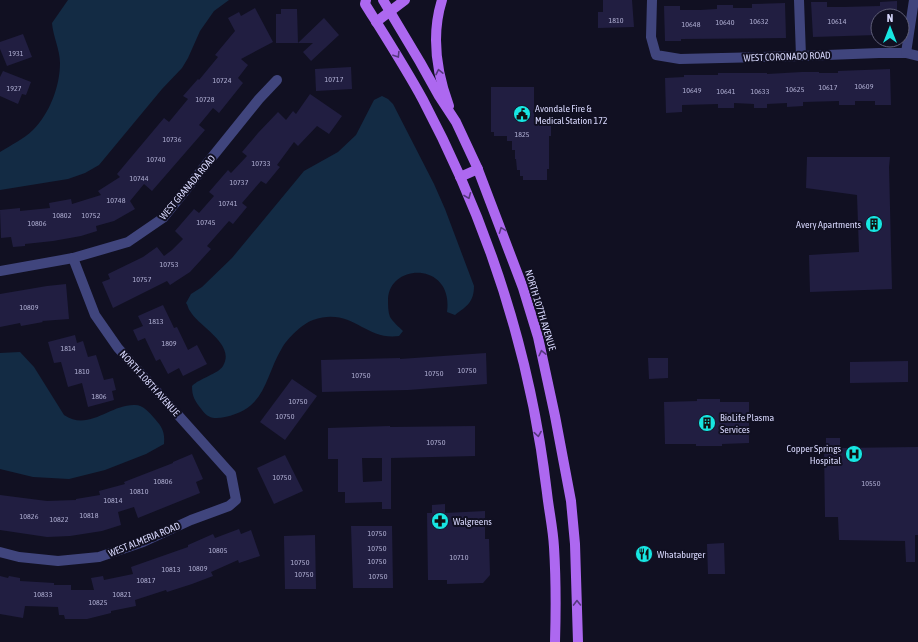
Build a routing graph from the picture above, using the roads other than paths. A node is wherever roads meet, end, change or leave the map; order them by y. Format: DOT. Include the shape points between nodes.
graph roads {
  1 [pos="405,0"];
  2 [pos="442,0"];
  3 [pos="652,0"];
  4 [pos="799,0"];
  5 [pos="914,0"];
  6 [pos="368,4"];
  7 [pos="386,5"];
  8 [pos="376,22"];
  9 [pos="906,53"];
  10 [pos="801,56"];
  11 [pos="918,56"];
  12 [pos="277,80"];
  13 [pos="456,122"];
  14 [pos="478,169"];
  15 [pos="460,177"];
  16 [pos="73,258"];
  17 [pos="0,271"];
  18 [pos="236,500"];
  19 [pos="0,552"];
  20 [pos="555,642"];
  21 [pos="578,642"];
  1 -- 7 [label="main road"];
  13 -- 2 [label="main road, one-way" via="437,62 437,29"];
  3 -- 10 [label="street, WEST CORONADO ROAD" via="651,37 656,55 680,59"];
  4 -- 10 [label="street"];
  5 -- 9 [label="street"];
  6 -- 8 [label="main road"];
  7 -- 8 [label="main road"];
  7 -- 13 [label="main road, NORTH 107TH AVENUE"];
  8 -- 15 [label="main road, one-way" via="422,100"];
  9 -- 10 [label="street, WEST CORONADO ROAD"];
  9 -- 11 [label="street, WEST CORONADO ROAD"];
  12 -- 16 [label="street, WEST GRANADA ROAD" via="163,218 128,242"];
  13 -- 14 [label="main road, NORTH 107TH AVENUE"];
  14 -- 15 [label="main road"];
  21 -- 14 [label="main road, NORTH 107TH AVENUE, one-way" via="571,501 547,375 523,288"];
  15 -- 20 [label="main road, one-way" via="506,298 525,366 546,479 554,544"];
  16 -- 17 [label="street, WEST GRANADA ROAD"];
  16 -- 18 [label="street, NORTH 108TH AVENUE" via="95,315 118,348 231,474"];
  18 -- 19 [label="street, WEST ALMERIA ROAD" via="229,506 143,542 99,556 58,561 19,557"];
}
